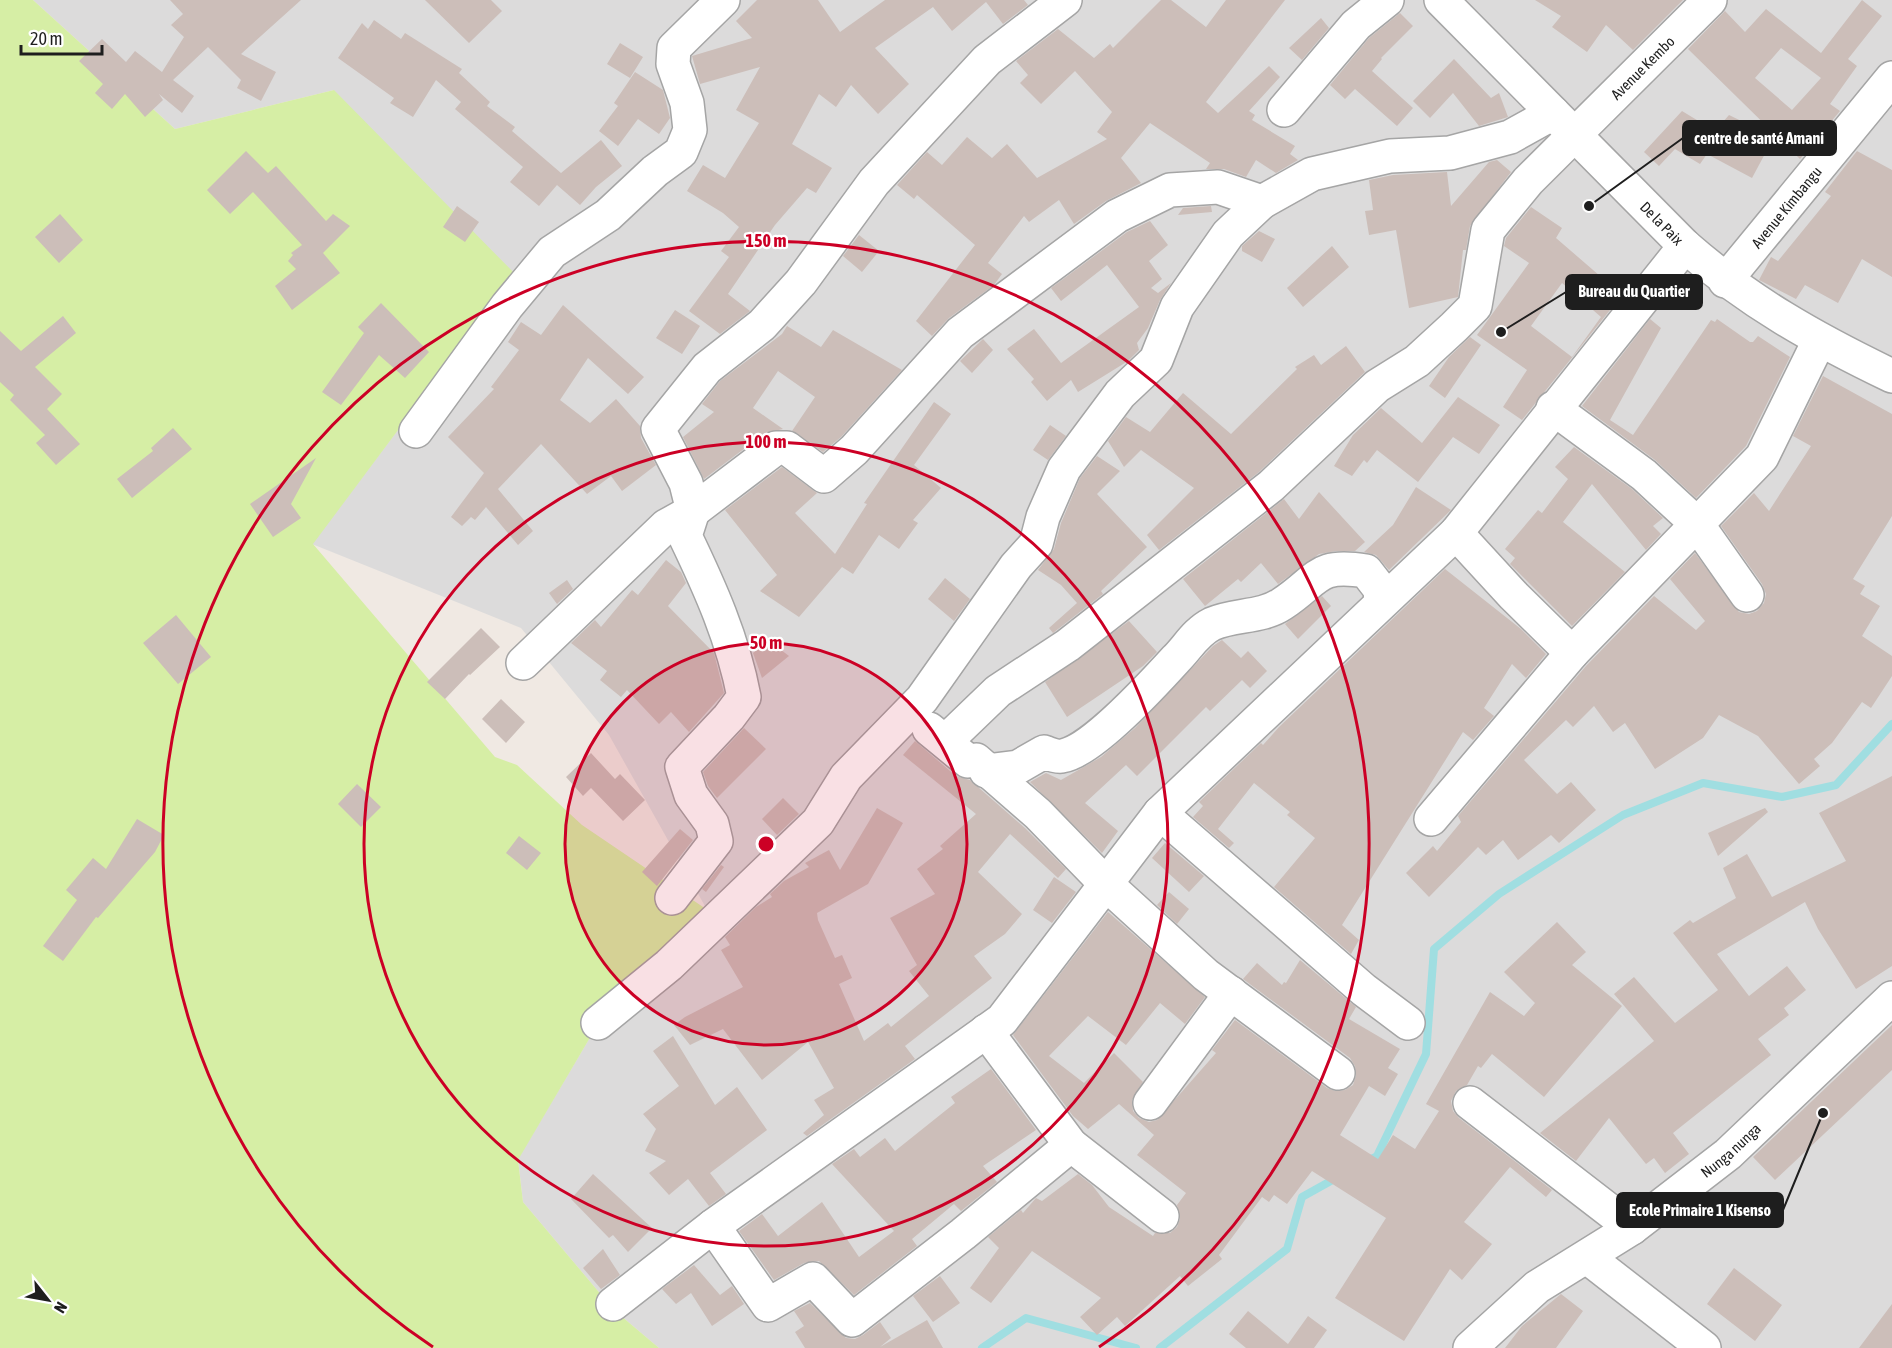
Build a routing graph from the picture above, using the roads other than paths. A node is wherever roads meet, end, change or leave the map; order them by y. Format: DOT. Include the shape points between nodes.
graph roads {
  1 [pos="723,0"];
  2 [pos="1065,0"];
  3 [pos="1387,0"];
  4 [pos="1441,0"];
  5 [pos="1710,0"];
  6 [pos="1892,78"];
  7 [pos="1284,110"];
  8 [pos="1564,124"];
  9 [pos="1262,202"];
  10 [pos="1685,246"];
  11 [pos="1725,281"];
  12 [pos="1819,341"];
  13 [pos="1892,376"];
  14 [pos="1553,408"];
  15 [pos="416,432"];
  16 [pos="693,511"];
  17 [pos="1697,524"];
  18 [pos="1456,533"];
  19 [pos="1747,595"];
  20 [pos="1381,603"];
  21 [pos="1572,653"];
  22 [pos="523,663"];
  23 [pos="909,714"];
  24 [pos="946,741"];
  25 [pos="986,771"];
  26 [pos="1160,813"];
  27 [pos="1431,819"];
  28 [pos="1106,884"];
  29 [pos="672,898"];
  30 [pos="1231,993"];
  31 [pos="1892,998"];
  32 [pos="598,1023"];
  33 [pos="1408,1023"];
  34 [pos="986,1031"];
  35 [pos="1338,1073"];
  36 [pos="1150,1103"];
  37 [pos="1470,1103"];
  38 [pos="1071,1145"];
  39 [pos="1162,1216"];
  40 [pos="713,1226"];
  41 [pos="1632,1228"];
  42 [pos="1587,1257"];
  43 [pos="613,1304"];
  44 [pos="1470,1348"];
  45 [pos="1704,1348"];
  1 -- 15 [label="street" via="674,48 673,64 687,103 690,130 681,152 608,215 552,252 507,306"];
  2 -- 16 [label="street" via="987,60 874,182 801,282 762,325 707,368 658,429 686,483"];
  3 -- 7 [label="street" via="1356,25"];
  4 -- 8 [label="street, De la Paix"];
  5 -- 8 [label="street, Avenue Kembo"];
  6 -- 11 [label="street, Avenue Kimbangu"];
  8 -- 9 [label="street" via="1450,153 1390,156 1312,174"];
  8 -- 10 [label="street, De la Paix"];
  8 -- 24 [label="street, Avenue Kembo" via="1528,181 1488,230 1475,306 1454,327 1418,361 1377,386 1271,486 1068,645 998,691"];
  9 -- 16 [label="street" via="1218,187 1170,190 1117,216 960,333 854,450 824,476 787,448 776,448"];
  9 -- 23 [label="street" via="1228,234 1177,307 1156,360 1120,394 1076,451 1043,517 1036,544"];
  10 -- 11 [label="street, De la Paix"];
  10 -- 14 [label="street"];
  11 -- 12 [label="street, De la Paix"];
  12 -- 13 [label="street, De la Paix"];
  12 -- 17 [label="street" via="1762,457"];
  14 -- 17 [label="street" via="1644,475"];
  14 -- 18 [label="street"];
  16 -- 22 [label="street" via="666,526"];
  16 -- 29 [label="street" via="685,536 726,625 744,697 682,767 691,795 712,824 716,841"];
  17 -- 19 [label="street"];
  17 -- 21 [label="street"];
  18 -- 20 [label="street"];
  18 -- 21 [label="street"];
  20 -- 25 [label="street" via="1380,589 1366,571 1336,567 1323,572 1281,606 1212,624 1196,635 1100,734 1074,751 1061,756 1044,752 1018,767"];
  20 -- 26 [label="street"];
  21 -- 27 [label="street"];
  23 -- 24 [label="street"];
  23 -- 32 [label="street" via="846,777 818,822 669,965"];
  24 -- 25 [label="street"];
  25 -- 28 [label="street" via="1038,814"];
  26 -- 28 [label="street"];
  26 -- 33 [label="street" via="1364,990"];
  28 -- 30 [label="street"];
  28 -- 34 [label="street" via="1007,1014"];
  30 -- 35 [label="street"];
  30 -- 36 [label="street"];
  31 -- 41 [label="street, Nunga nunga" via="1728,1154"];
  34 -- 38 [label="street"];
  34 -- 40 [label="street"];
  37 -- 41 [label="street"];
  38 -- 39 [label="street"];
  38 -- 40 [label="street" via="852,1320 813,1279 768,1305"];
  40 -- 43 [label="street"];
  41 -- 42 [label="street, Nunga nunga"];
  42 -- 44 [label="street, Nunga nunga" via="1537,1287"];
  42 -- 45 [label="street"];
}
